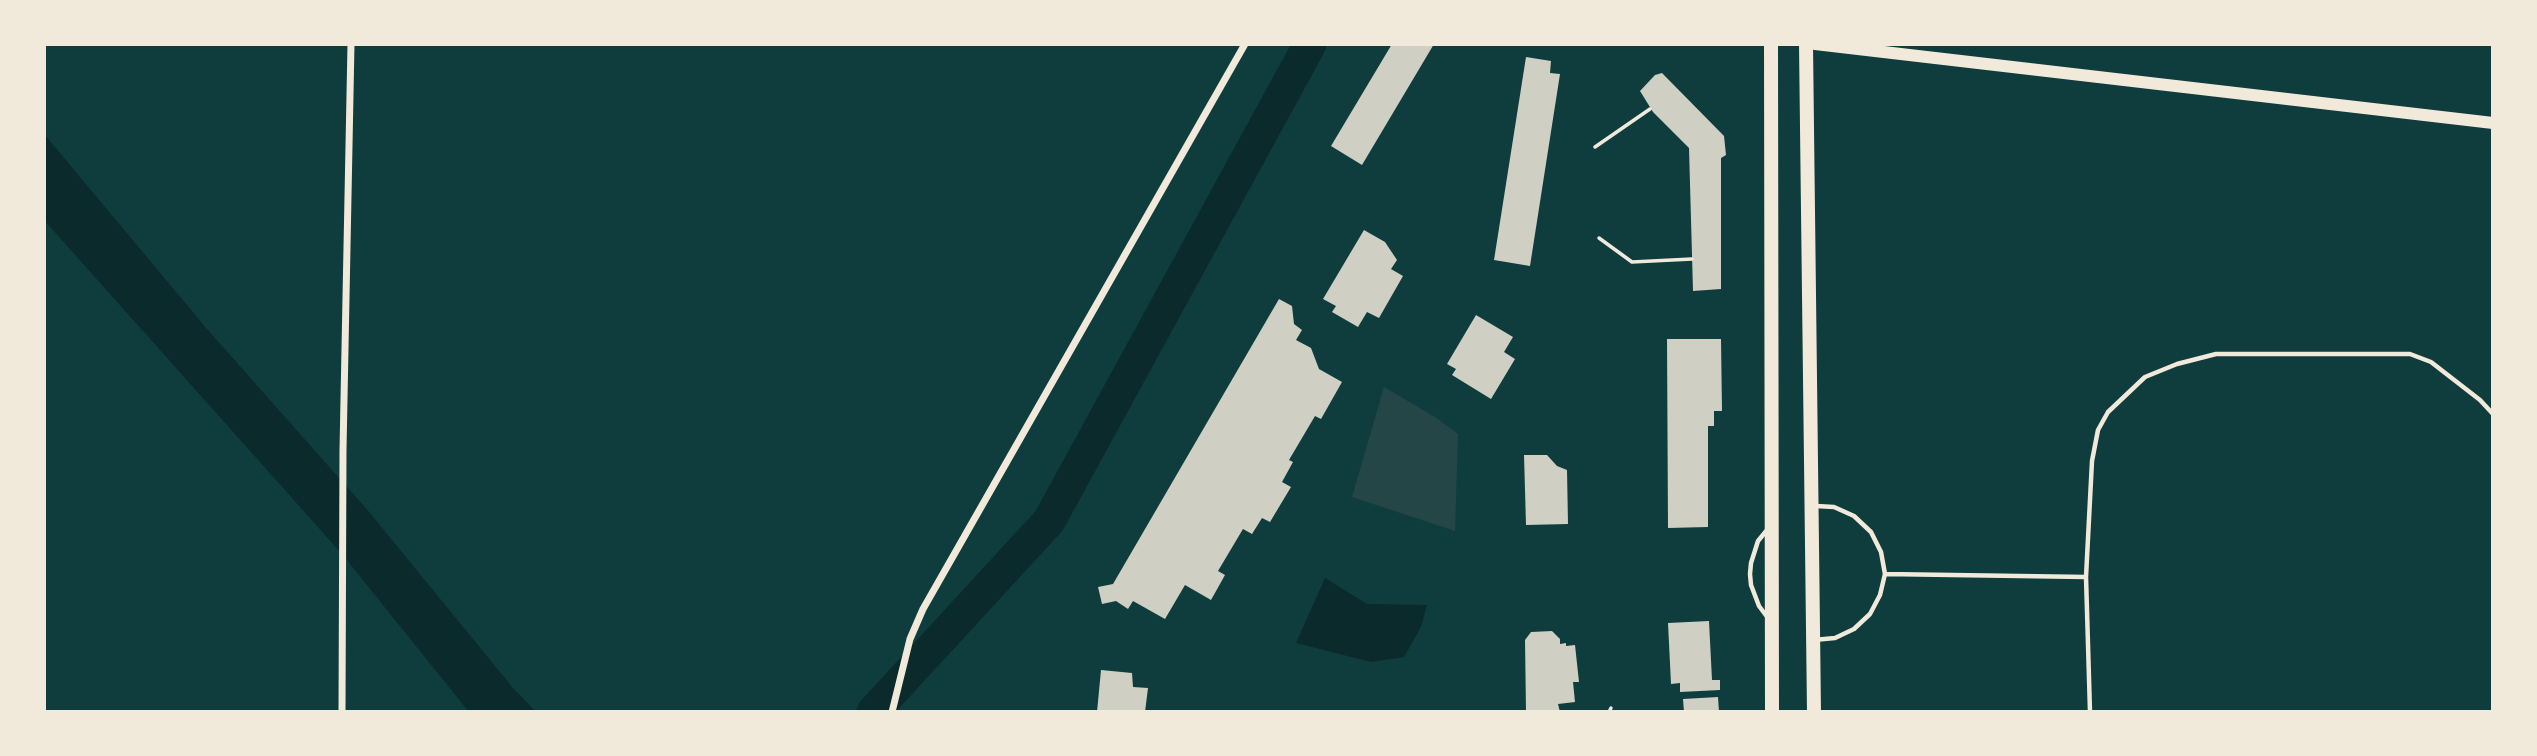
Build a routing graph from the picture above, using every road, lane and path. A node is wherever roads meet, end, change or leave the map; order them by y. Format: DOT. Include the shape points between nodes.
graph roads {
  1 [pos="351,44"];
  2 [pos="1245,44"];
  3 [pos="1771,44"];
  4 [pos="1806,44"];
  5 [pos="1815,44"];
  6 [pos="1650,109"];
  7 [pos="2493,123"];
  8 [pos="1595,147"];
  9 [pos="1600,238"];
  10 [pos="1692,259"];
  11 [pos="2492,411"];
  12 [pos="1811,506"];
  13 [pos="1771,524"];
  14 [pos="1885,574"];
  15 [pos="2086,577"];
  16 [pos="1772,622"];
  17 [pos="1813,640"];
  18 [pos="342,712"];
  19 [pos="892,712"];
  20 [pos="1772,712"];
  21 [pos="1814,712"];
  22 [pos="2090,712"];
  1 -- 18 [label="street"];
  2 -- 19 [label="street" via="923,609 910,639"];
  3 -- 16 [label="main road"];
  4 -- 12 [label="main road"];
  5 -- 7 [label="street"];
  6 -- 8 [label="path"];
  9 -- 10 [label="path" via="1632,262"];
  11 -- 15 [label="lane" via="2431,362 2410,354 2216,354 2160,369 2124,395 2098,430"];
  12 -- 14 [label="lane" via="1834,507 1854,516 1871,532"];
  12 -- 17 [label="main road"];
  13 -- 16 [label="lane" via="1758,541 1750,574 1759,606"];
  14 -- 15 [label="lane"];
  14 -- 17 [label="lane" via="1881,595 1854,629 1835,638"];
  15 -- 22 [label="lane"];
  16 -- 20 [label="main road"];
  17 -- 21 [label="main road"];
}
